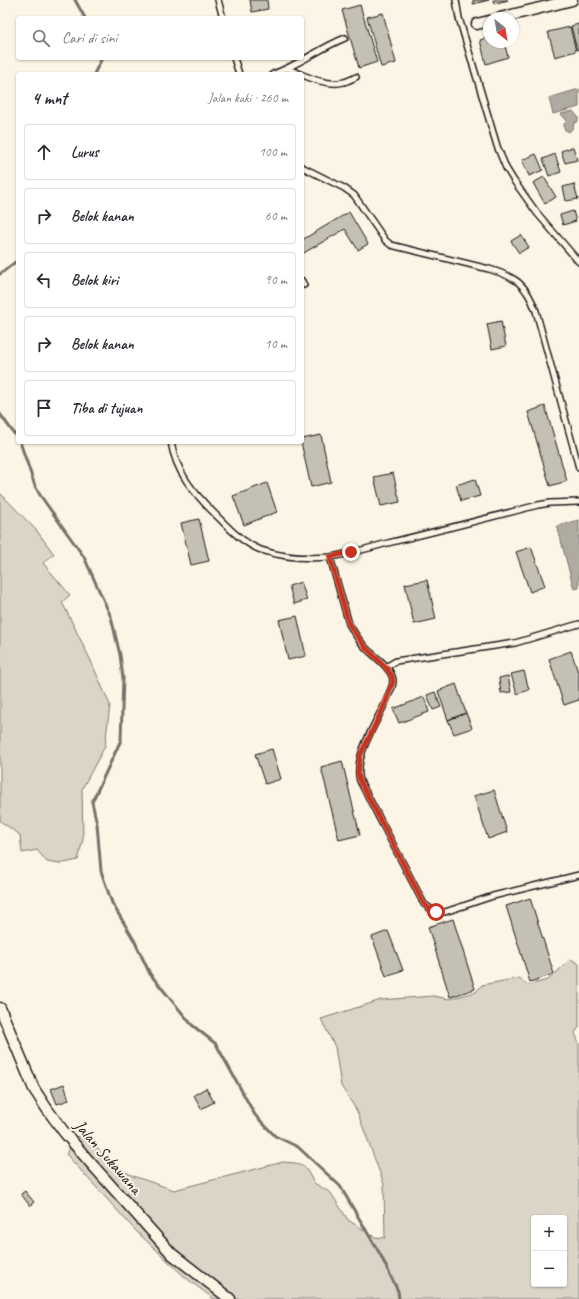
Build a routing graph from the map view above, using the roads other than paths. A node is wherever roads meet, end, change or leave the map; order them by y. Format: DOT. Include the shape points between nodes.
graph roads {
  1 [pos="218,0"];
  2 [pos="456,0"];
  3 [pos="572,0"];
  4 [pos="519,13"];
  5 [pos="222,16"];
  6 [pos="483,22"];
  7 [pos="477,24"];
  8 [pos="345,38"];
  9 [pos="304,59"];
  10 [pos="235,60"];
  11 [pos="303,60"];
  12 [pos="288,69"];
  13 [pos="238,72"];
  14 [pos="279,72"];
  15 [pos="296,72"];
  16 [pos="304,75"];
  17 [pos="356,78"];
  18 [pos="304,168"];
  19 [pos="579,262"];
  20 [pos="171,444"];
  21 [pos="579,468"];
  22 [pos="579,502"];
  23 [pos="330,557"];
  24 [pos="579,624"];
  25 [pos="386,667"];
  26 [pos="579,875"];
  27 [pos="0,1008"];
  28 [pos="230,1299"];
  1 -- 5 [label="lane"];
  2 -- 19 [label="lane" via="500,157 537,213"];
  3 -- 4 [label="street"];
  6 -- 7 [label="street"];
  8 -- 9 [label="lane"];
  10 -- 13 [label="lane"];
  11 -- 12 [label="lane"];
  12 -- 14 [label="lane"];
  12 -- 15 [label="lane"];
  16 -- 17 [label="lane" via="332,83 343,83"];
  18 -- 21 [label="lane" via="350,191 391,245 489,268 518,281 530,297 536,311"];
  20 -- 23 [label="lane" via="178,467 191,488 222,521 250,545 260,550 289,556"];
  22 -- 23 [label="lane" via="538,505"];
  23 -- 25 [label="lane" via="349,624 366,648"];
  24 -- 25 [label="lane" via="515,643 396,661"];
  25 -- 26 [label="lane" via="392,676 392,688 360,756 358,773 363,788 424,904 436,912 445,912 493,896"];
  27 -- 28 [label="street, Jalan Sukawana" via="34,1089 47,1110 172,1254"];
}
